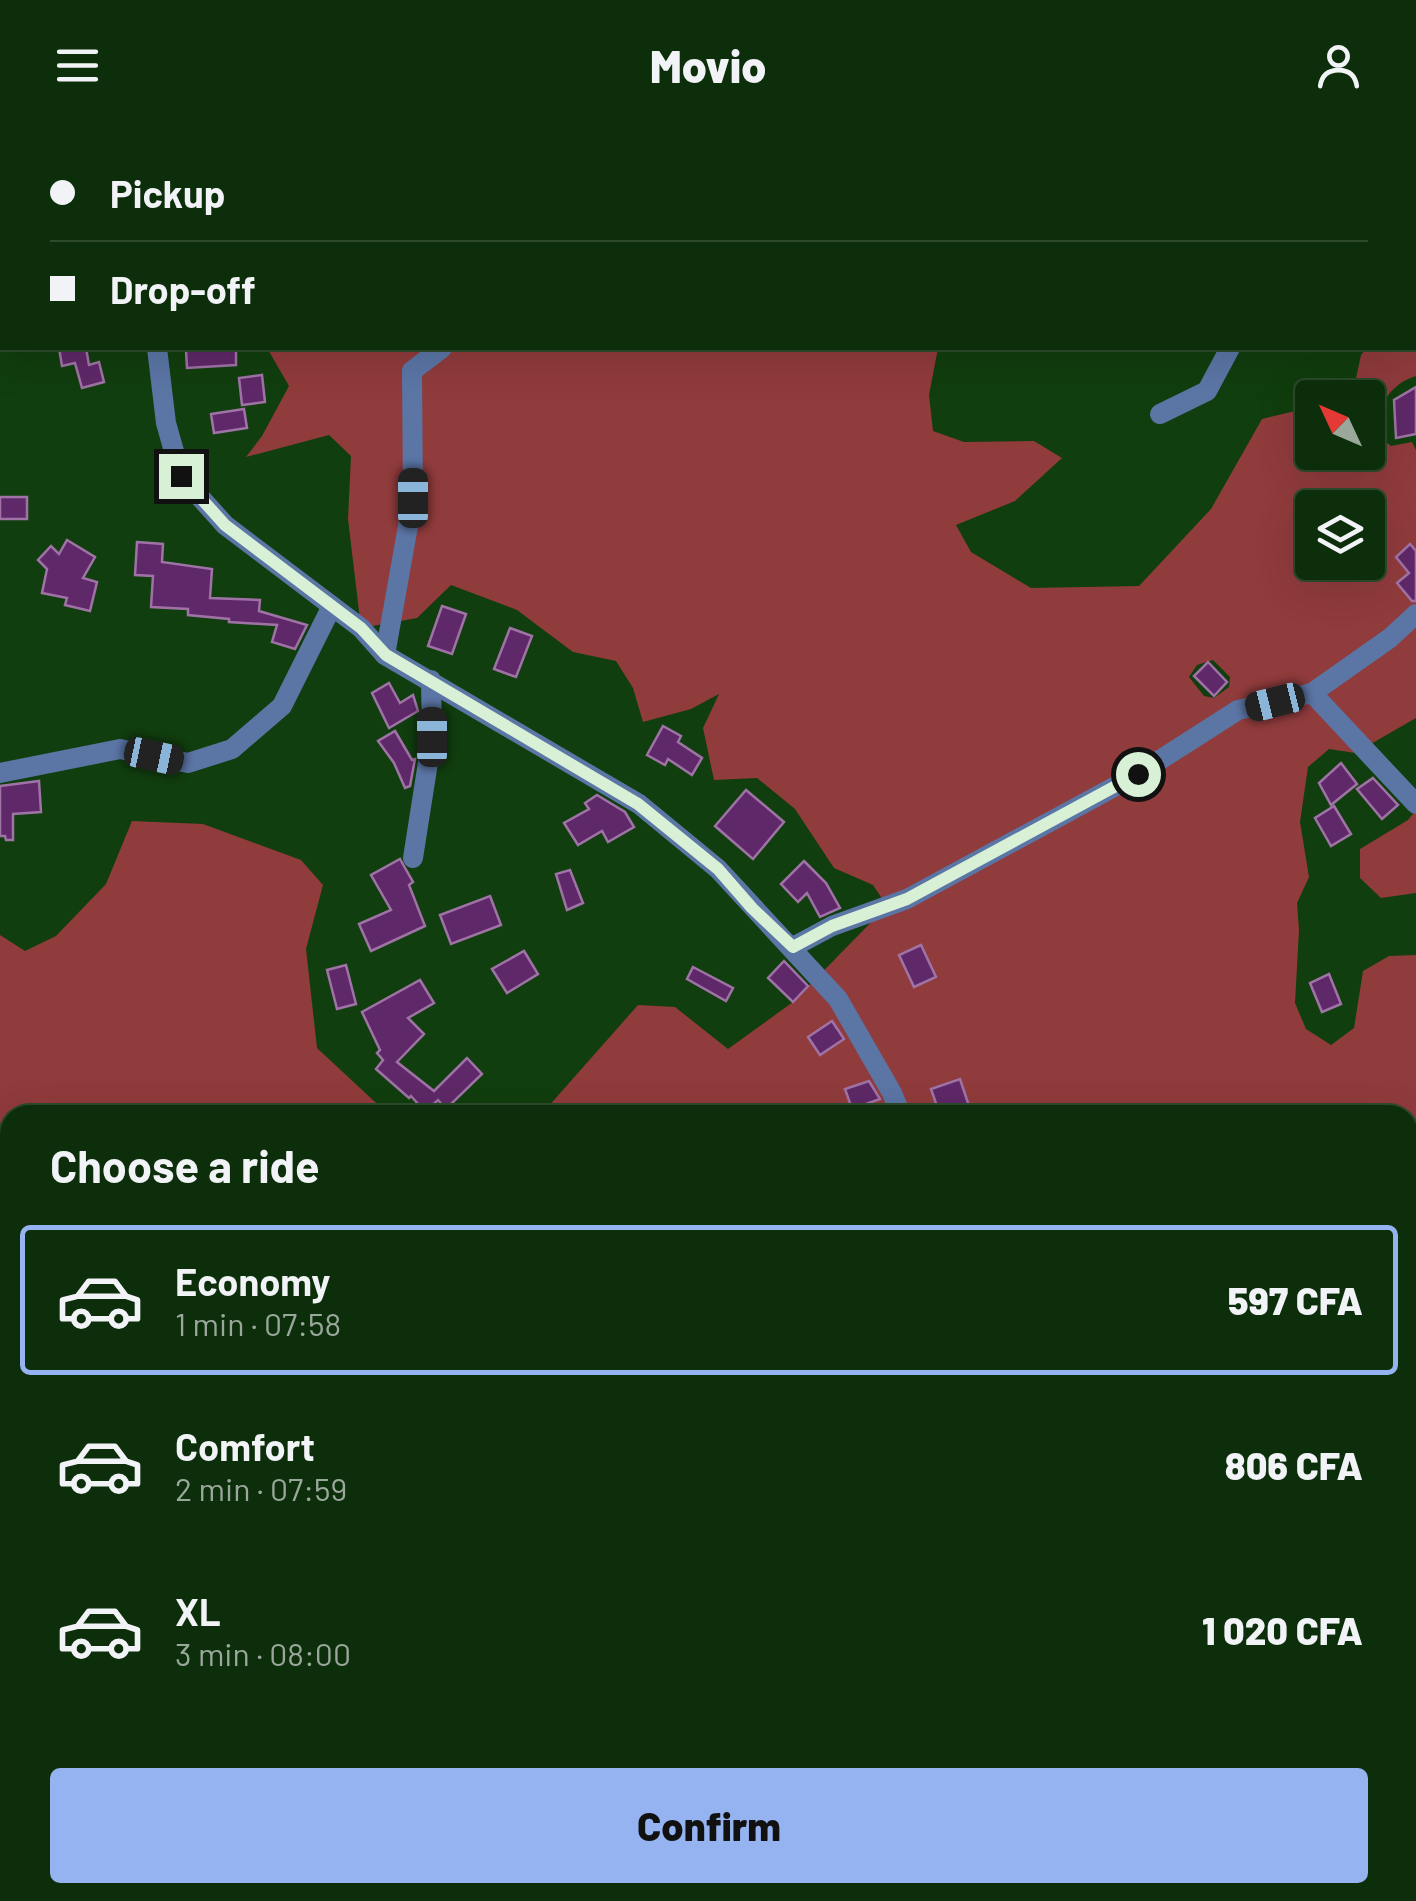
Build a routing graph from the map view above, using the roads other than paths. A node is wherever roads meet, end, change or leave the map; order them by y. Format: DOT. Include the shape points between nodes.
graph roads {
  1 [pos="157,350"];
  2 [pos="439,350"];
  3 [pos="1229,350"];
  4 [pos="1160,414"];
  5 [pos="332,606"];
  6 [pos="1416,614"];
  7 [pos="386,655"];
  8 [pos="431,680"];
  9 [pos="1312,693"];
  10 [pos="0,773"];
  11 [pos="1416,804"];
  12 [pos="413,858"];
  13 [pos="793,947"];
  14 [pos="897,1105"];
  1 -- 5 [label="street" via="181,476 225,525"];
  2 -- 7 [label="street" via="412,371 413,498"];
  3 -- 4 [label="street" via="1207,392"];
  5 -- 7 [label="street"];
  5 -- 10 [label="street" via="282,706 232,749 188,763 120,749"];
  6 -- 9 [label="street"];
  7 -- 8 [label="street"];
  8 -- 12 [label="street" via="432,737"];
  8 -- 13 [label="street" via="638,804 718,869"];
  9 -- 11 [label="street"];
  9 -- 13 [label="street" via="1238,710 1138,774 924,890"];
  13 -- 14 [label="street" via="838,999"];
}
